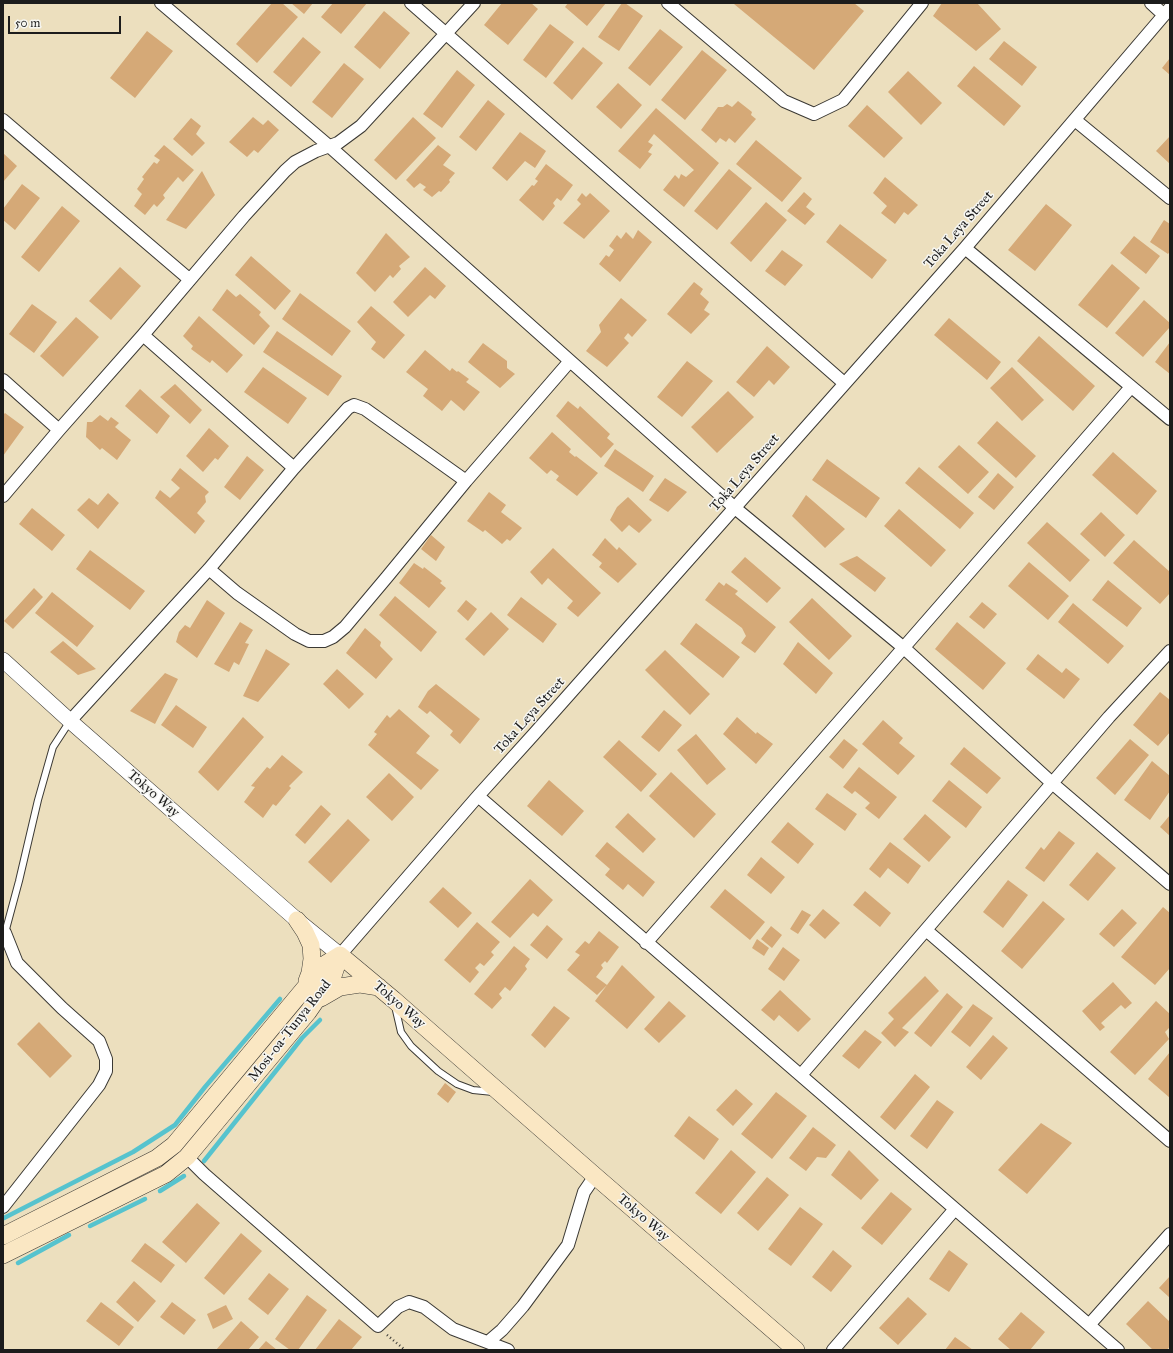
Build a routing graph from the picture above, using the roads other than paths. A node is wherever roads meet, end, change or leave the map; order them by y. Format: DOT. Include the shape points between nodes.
graph roads {
  1 [pos="161,3"];
  2 [pos="411,3"];
  3 [pos="474,3"];
  4 [pos="668,3"];
  5 [pos="922,3"];
  6 [pos="1151,3"];
  7 [pos="1167,12"];
  8 [pos="446,34"];
  9 [pos="3,120"];
  10 [pos="1074,120"];
  11 [pos="329,146"];
  12 [pos="1170,198"];
  13 [pos="965,248"];
  14 [pos="189,279"];
  15 [pos="143,335"];
  16 [pos="570,361"];
  17 [pos="3,380"];
  18 [pos="844,383"];
  19 [pos="1131,387"];
  20 [pos="1170,419"];
  21 [pos="59,430"];
  22 [pos="294,468"];
  23 [pos="466,481"];
  24 [pos="3,496"];
  25 [pos="734,508"];
  26 [pos="209,569"];
  27 [pos="904,648"];
  28 [pos="1170,651"];
  29 [pos="3,660"];
  30 [pos="70,722"];
  31 [pos="1052,783"];
  32 [pos="478,796"];
  33 [pos="1170,884"];
  34 [pos="297,920"];
  35 [pos="926,930"];
  36 [pos="4,933"];
  37 [pos="646,943"];
  38 [pos="340,955"];
  39 [pos="304,987"];
  40 [pos="379,987"];
  41 [pos="394,1000"];
  42 [pos="308,1012"];
  43 [pos="801,1076"];
  44 [pos="499,1093"];
  45 [pos="1170,1141"];
  46 [pos="187,1157"];
  47 [pos="594,1176"];
  48 [pos="3,1207"];
  49 [pos="955,1209"];
  50 [pos="1170,1234"];
  51 [pos="3,1236"];
  52 [pos="3,1255"];
  53 [pos="1089,1325"];
  54 [pos="488,1342"];
  55 [pos="508,1350"];
  56 [pos="796,1350"];
  57 [pos="833,1350"];
  58 [pos="1118,1350"];
  1 -- 11 [label="street"];
  2 -- 8 [label="street"];
  3 -- 8 [label="street"];
  4 -- 5 [label="street" via="784,101 814,114 843,100"];
  6 -- 7 [label="street"];
  7 -- 10 [label="street, Toka Leya Street"];
  8 -- 11 [label="street" via="361,126 338,143"];
  8 -- 18 [label="street"];
  9 -- 14 [label="street"];
  10 -- 12 [label="street"];
  10 -- 13 [label="street, Toka Leya Street"];
  11 -- 14 [label="street" via="316,150 290,166"];
  11 -- 16 [label="street"];
  13 -- 18 [label="street, Toka Leya Street"];
  13 -- 19 [label="street"];
  14 -- 15 [label="street"];
  15 -- 21 [label="street"];
  15 -- 22 [label="street"];
  16 -- 23 [label="street"];
  16 -- 25 [label="street"];
  17 -- 21 [label="street"];
  18 -- 25 [label="street, Toka Leya Street"];
  19 -- 20 [label="street"];
  19 -- 27 [label="street"];
  21 -- 24 [label="street"];
  22 -- 23 [label="street" via="337,419 354,405 365,409"];
  22 -- 26 [label="street"];
  23 -- 26 [label="street" via="349,621 333,637 324,641 309,641 296,634 237,594"];
  25 -- 27 [label="street"];
  25 -- 32 [label="street, Toka Leya Street"];
  26 -- 30 [label="street"];
  27 -- 31 [label="street"];
  27 -- 37 [label="street"];
  28 -- 31 [label="street"];
  29 -- 30 [label="street, Tokyo Way"];
  30 -- 34 [label="street, Tokyo Way"];
  30 -- 36 [label="lane" via="53,747"];
  31 -- 33 [label="street"];
  31 -- 35 [label="street"];
  32 -- 37 [label="street"];
  32 -- 38 [label="street, Toka Leya Street"];
  34 -- 38 [label="street, Tokyo Way"];
  34 -- 39 [label="main road" via="311,945 310,973"];
  35 -- 43 [label="street"];
  35 -- 45 [label="street"];
  36 -- 48 [label="street" via="17,963 99,1041 106,1059 106,1071 99,1085"];
  37 -- 43 [label="street"];
  38 -- 39 [label="main road, Mosi-oa-Tunya Road" via="324,964"];
  38 -- 40 [label="main road, Tokyo Way"];
  38 -- 42 [label="main road, Mosi-oa-Tunya Road" via="333,976"];
  39 -- 51 [label="main road, Mosi-oa-Tunya Road" via="174,1145 156,1158"];
  40 -- 41 [label="main road, Tokyo Way"];
  40 -- 42 [label="main road" via="360,984 340,987 322,997"];
  41 -- 44 [label="main road, Tokyo Way"];
  41 -- 44 [label="lane" via="401,1032 411,1046 438,1071 457,1084 473,1090"];
  42 -- 46 [label="main road, Mosi-oa-Tunya Road"];
  43 -- 49 [label="street"];
  44 -- 47 [label="main road, Tokyo Way"];
  46 -- 52 [label="main road, Mosi-oa-Tunya Road" via="166,1174"];
  46 -- 54 [label="street" via="378,1326 398,1307 409,1302 424,1307 453,1329"];
  47 -- 54 [label="street" via="584,1192 568,1245 523,1306"];
  47 -- 56 [label="main road, Tokyo Way"];
  49 -- 53 [label="street"];
  49 -- 57 [label="street"];
  50 -- 53 [label="street"];
  53 -- 58 [label="street"];
  54 -- 55 [label="street"];
}
